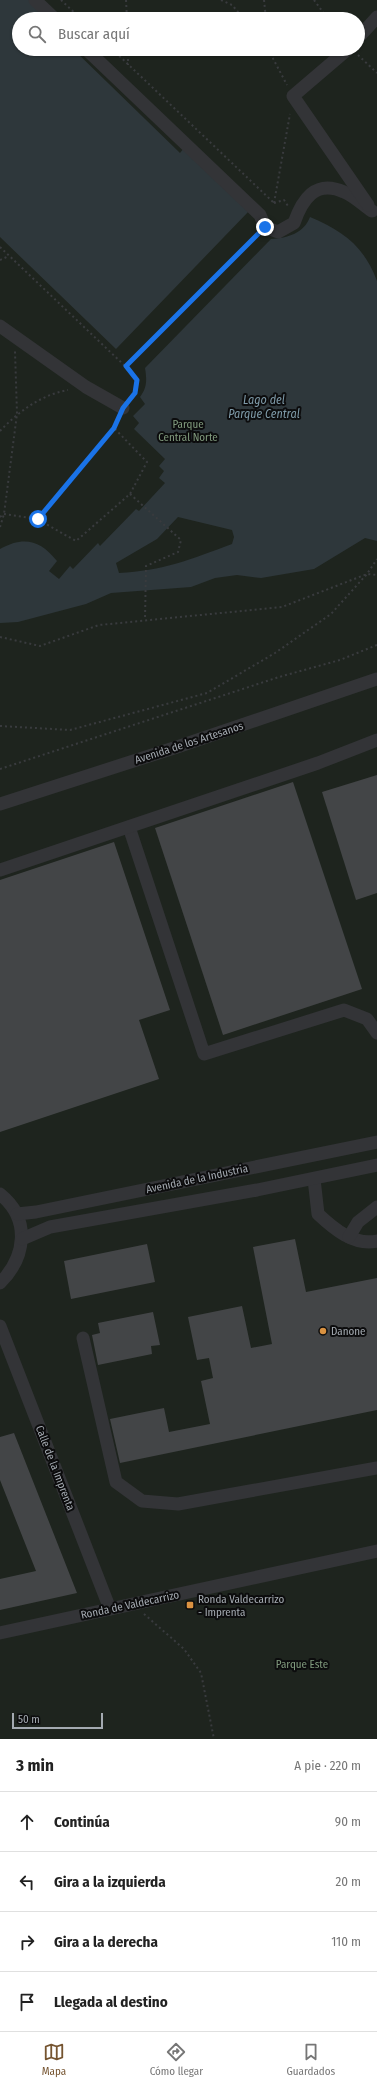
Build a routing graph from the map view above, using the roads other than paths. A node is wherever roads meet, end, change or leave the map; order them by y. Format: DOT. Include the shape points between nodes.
graph roads {
  1 [pos="35,0"];
  2 [pos="48,12"];
  3 [pos="377,17"];
  4 [pos="365,30"];
  5 [pos="93,56"];
  6 [pos="345,56"];
  7 [pos="375,215"];
  8 [pos="0,326"];
  9 [pos="123,408"];
  10 [pos="377,679"];
  11 [pos="377,740"];
  12 [pos="0,804"];
  13 [pos="129,827"];
  14 [pos="0,870"];
  15 [pos="377,1033"];
  16 [pos="377,1142"];
  17 [pos="377,1165"];
  18 [pos="314,1178"];
  19 [pos="0,1194"];
  20 [pos="377,1207"];
  21 [pos="17,1214"];
  22 [pos="349,1237"];
  23 [pos="22,1239"];
  24 [pos="377,1242"];
  25 [pos="0,1283"];
  26 [pos="0,1326"];
  27 [pos="83,1338"];
  28 [pos="377,1468"];
  29 [pos="377,1551"];
  30 [pos="110,1609"];
  31 [pos="0,1633"];
  1 -- 2 [label="street"];
  3 -- 4 [label="street"];
  5 -- 7 [label="street" via="260,215 265,227 278,232 294,224 299,209 309,194 325,188 343,191"];
  6 -- 7 [label="street" via="293,96"];
  8 -- 9 [label="street" via="86,387"];
  10 -- 12 [label="street, Avenida de los Artesanos" via="185,745"];
  11 -- 13 [label="street" via="318,763"];
  13 -- 14 [label="street"];
  13 -- 15 [label="street" via="204,1054 344,1010 367,1019"];
  16 -- 21 [label="street, Avenida de la Industria"];
  17 -- 18 [label="street, Avenida de la Industria"];
  18 -- 22 [label="street" via="318,1214 337,1231"];
  18 -- 23 [label="street, Avenida de la Industria" via="50,1227"];
  19 -- 21 [label="street"];
  20 -- 22 [label="street" via="358,1222"];
  21 -- 23 [label="street"];
  22 -- 24 [label="street" via="368,1243"];
  23 -- 25 [label="street" via="11,1272"];
  26 -- 30 [label="street, Calle de la Imprenta"];
  27 -- 28 [label="street" via="116,1482 142,1501 178,1504"];
  29 -- 30 [label="street, Ronda de Valdecarrizo"];
  30 -- 31 [label="street, Ronda de Valdecarrizo"];
}
